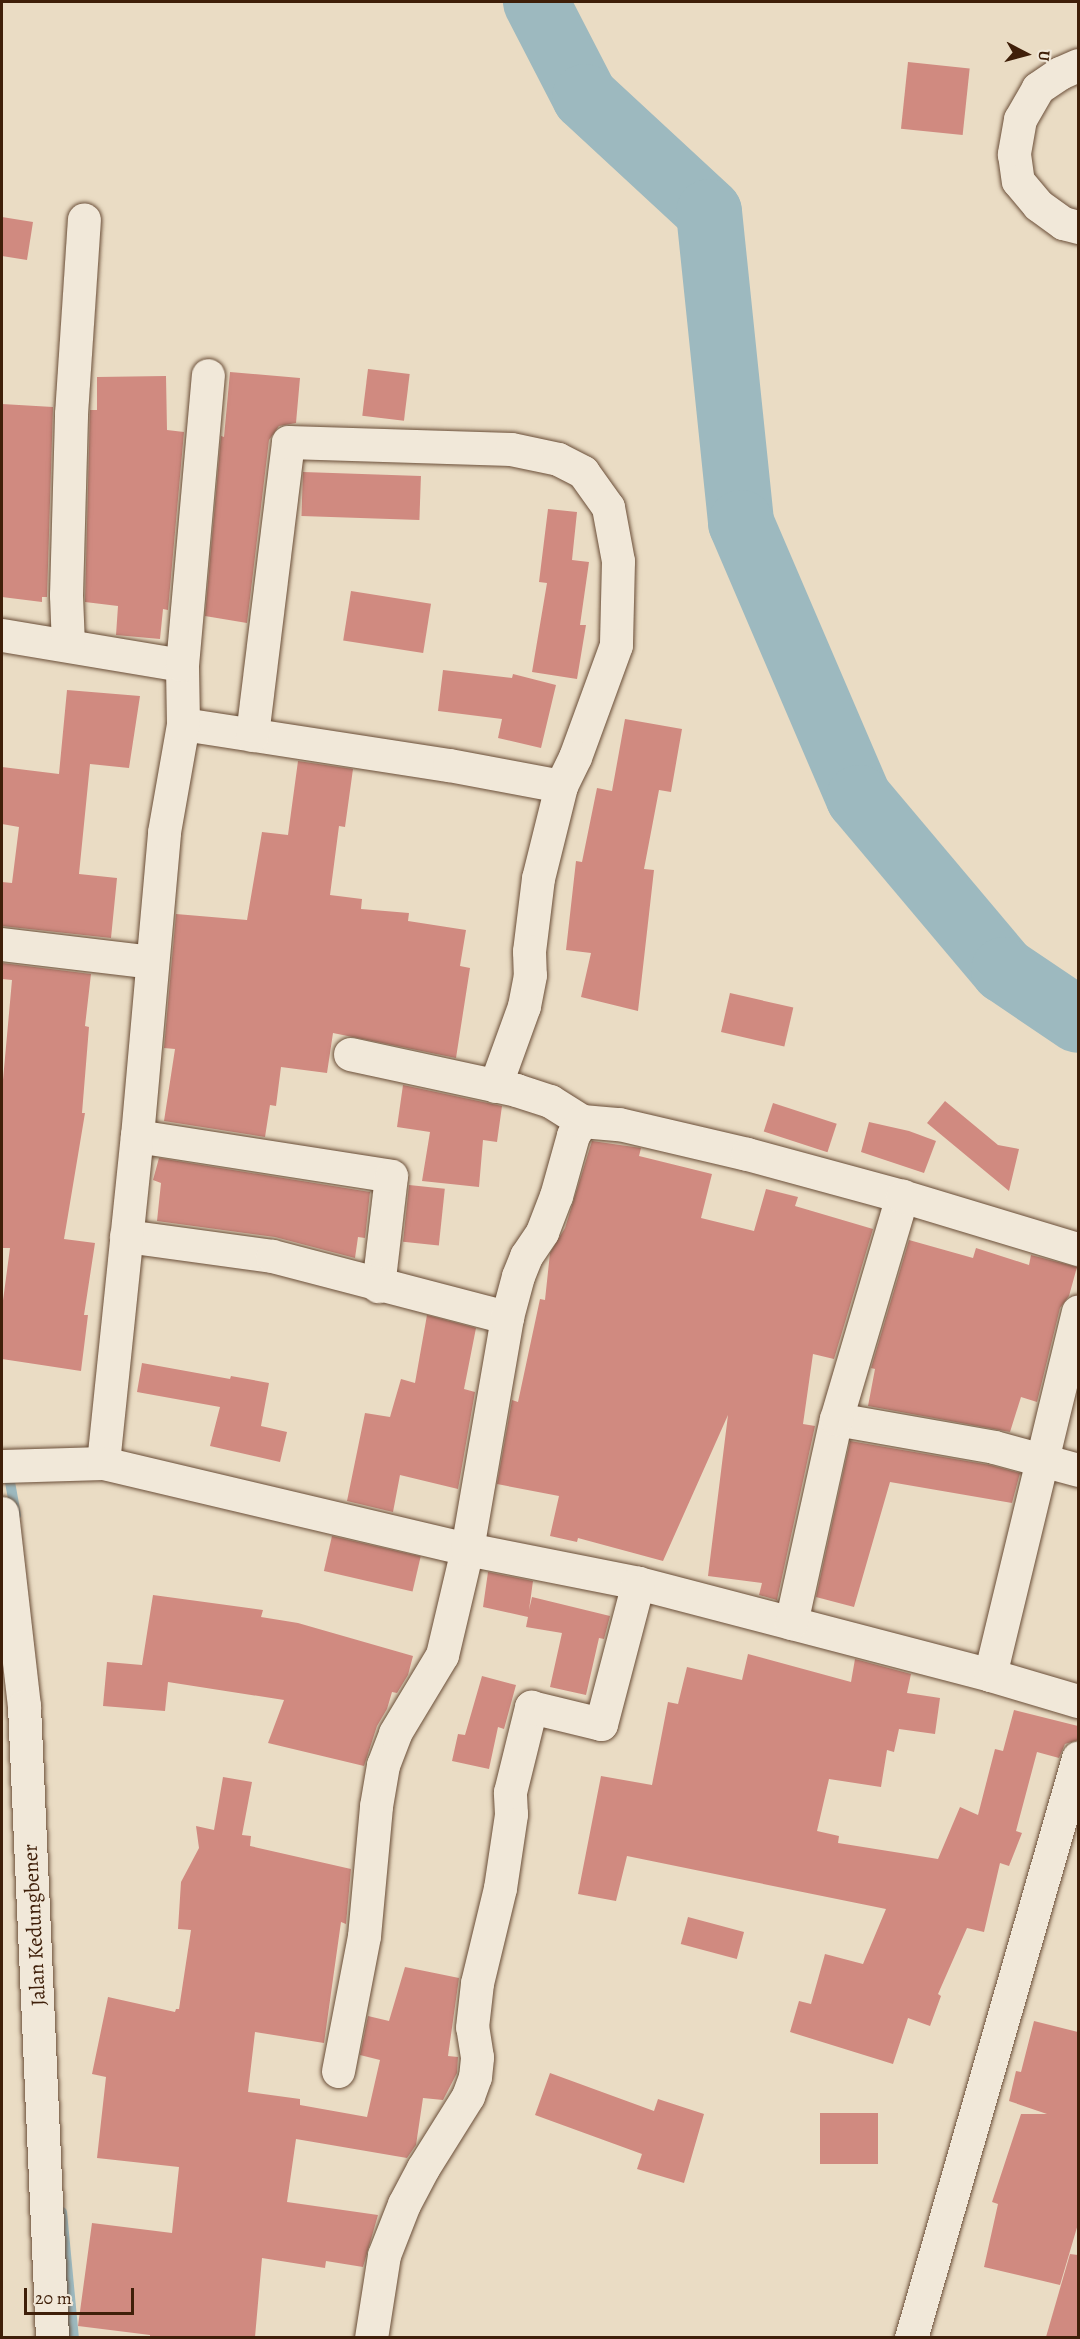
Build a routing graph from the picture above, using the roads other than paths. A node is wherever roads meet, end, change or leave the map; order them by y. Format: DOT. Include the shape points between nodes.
graph roads {
  1 [pos="1078,64"];
  2 [pos="84,219"];
  3 [pos="1078,227"];
  4 [pos="208,375"];
  5 [pos="2,635"];
  6 [pos="68,645"];
  7 [pos="182,665"];
  8 [pos="183,724"];
  9 [pos="252,735"];
  10 [pos="561,786"];
  11 [pos="2,944"];
  12 [pos="152,963"];
  13 [pos="350,1054"];
  14 [pos="495,1086"];
  15 [pos="582,1120"];
  16 [pos="137,1136"];
  17 [pos="902,1196"];
  18 [pos="126,1236"];
  19 [pos="1078,1249"];
  20 [pos="378,1286"];
  21 [pos="1078,1312"];
  22 [pos="507,1317"];
  23 [pos="836,1419"];
  24 [pos="1044,1460"];
  25 [pos="104,1463"];
  26 [pos="2,1466"];
  27 [pos="1078,1470"];
  28 [pos="2,1513"];
  29 [pos="467,1549"];
  30 [pos="638,1583"];
  31 [pos="791,1623"];
  32 [pos="990,1675"];
  33 [pos="1078,1701"];
  34 [pos="1078,1758"];
  35 [pos="338,2071"];
  36 [pos="918,2335"];
  37 [pos="52,2337"];
  38 [pos="371,2337"];
  1 -- 3 [label="street" via="1038,88 1020,119 1014,154 1018,181 1038,205 1063,223"];
  2 -- 6 [label="street" via="71,414"];
  4 -- 7 [label="street"];
  5 -- 6 [label="street"];
  6 -- 7 [label="street"];
  7 -- 8 [label="street"];
  8 -- 9 [label="street"];
  8 -- 12 [label="street" via="164,832"];
  9 -- 10 [label="street"];
  9 -- 10 [label="street" via="288,441 511,449 558,459 583,472 608,507 618,561 616,645"];
  10 -- 14 [label="street" via="537,878 524,1006"];
  11 -- 12 [label="street"];
  12 -- 16 [label="street"];
  13 -- 14 [label="street"];
  14 -- 15 [label="street" via="550,1101"];
  15 -- 17 [label="street" via="619,1124 747,1154"];
  15 -- 22 [label="street" via="573,1136 542,1232 518,1276"];
  16 -- 18 [label="street"];
  16 -- 20 [label="street" via="391,1176"];
  17 -- 19 [label="street"];
  17 -- 23 [label="street"];
  18 -- 20 [label="street" via="272,1256"];
  18 -- 25 [label="street"];
  20 -- 22 [label="street"];
  21 -- 24 [label="street"];
  22 -- 29 [label="street"];
  23 -- 24 [label="street" via="994,1447"];
  23 -- 31 [label="street"];
  24 -- 27 [label="street"];
  24 -- 32 [label="street"];
  25 -- 26 [label="street"];
  25 -- 29 [label="street"];
  28 -- 37 [label="street, Jalan Kedungbener" via="24,1706"];
  29 -- 30 [label="street"];
  29 -- 35 [label="street" via="442,1655 395,1733 383,1765 364,1936"];
  30 -- 31 [label="street"];
  30 -- 38 [label="street" via="601,1724 531,1707 510,1792 511,1814 500,1888 477,1983 472,2027 477,2057 475,2077 468,2096 404,2204 384,2255"];
  31 -- 32 [label="street"];
  32 -- 33 [label="street"];
  34 -- 36 [label="street"];
}
